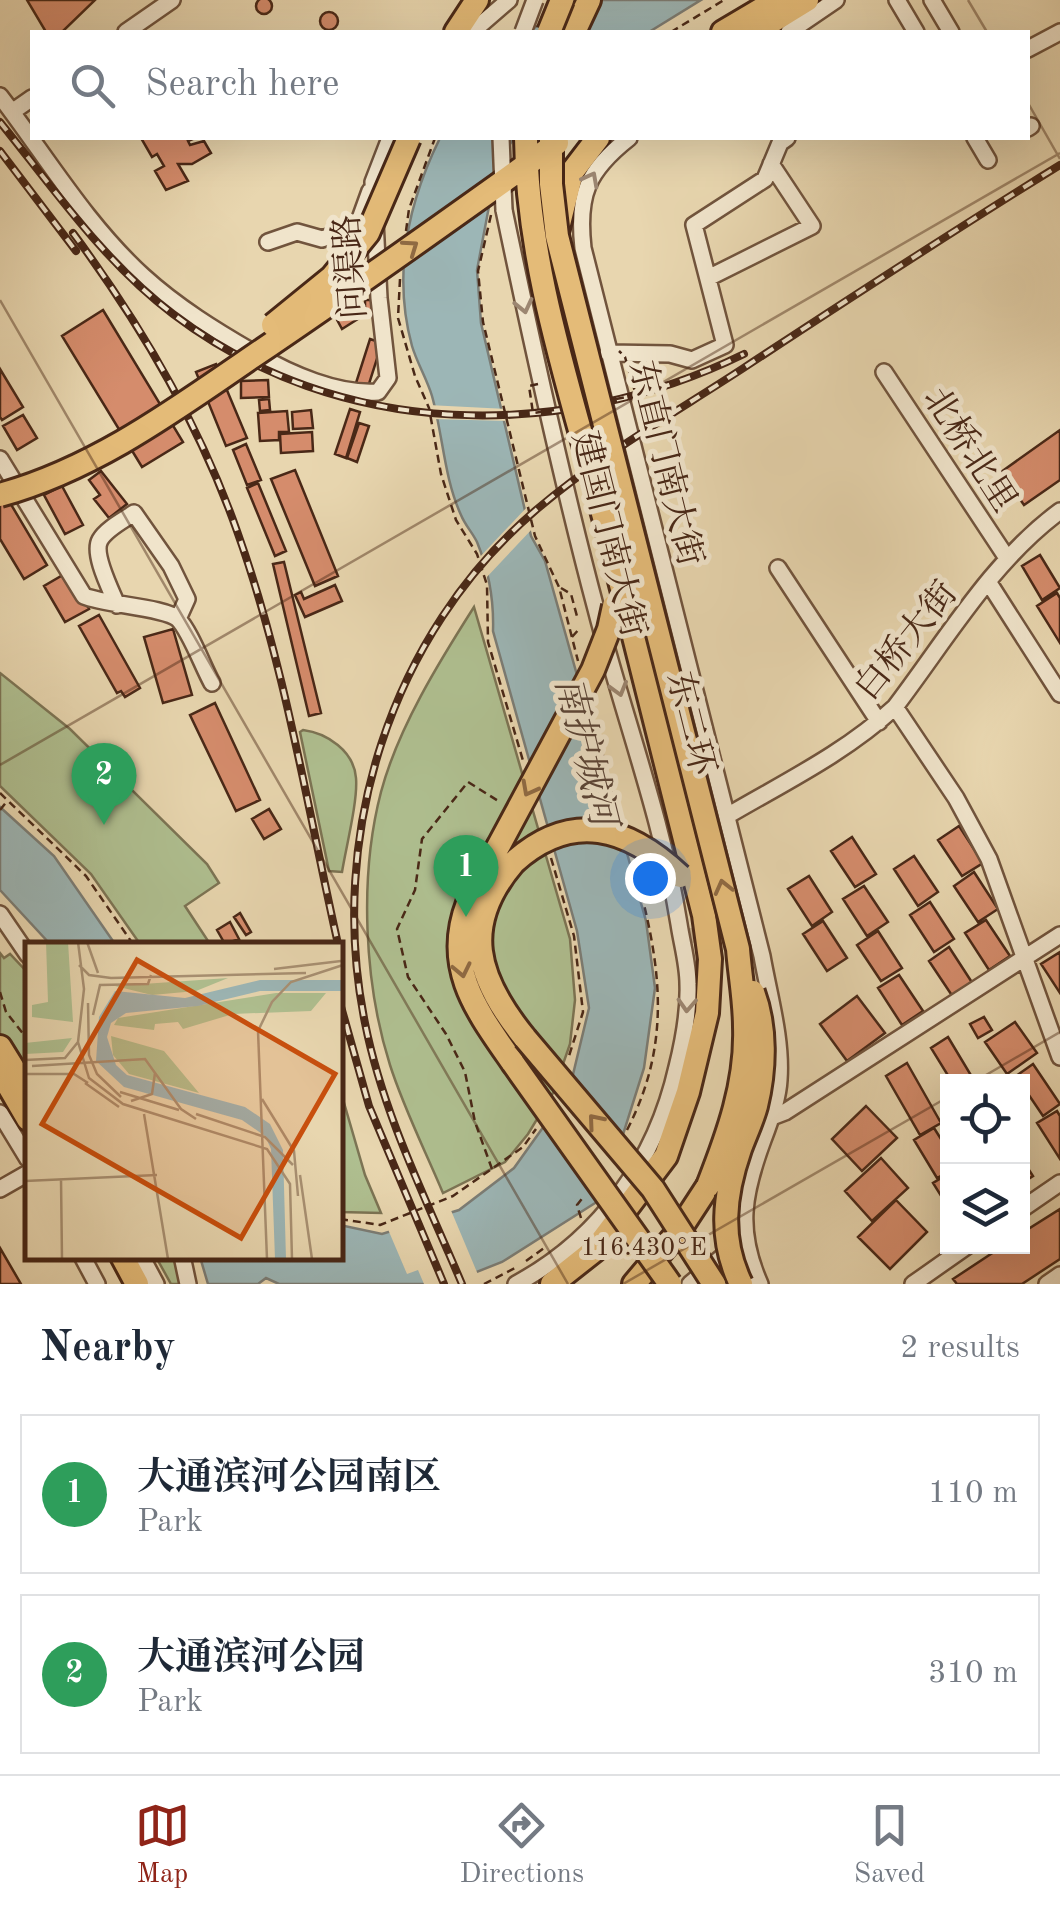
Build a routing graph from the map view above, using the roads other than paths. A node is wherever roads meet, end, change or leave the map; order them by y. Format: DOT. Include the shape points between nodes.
graph roads {
  1 [pos="172,0"];
  2 [pos="476,0"];
  3 [pos="509,0"];
  4 [pos="535,0"];
  5 [pos="562,0"];
  6 [pos="590,0"];
  7 [pos="777,0"];
  8 [pos="807,0"];
  9 [pos="836,0"];
  10 [pos="897,0"];
  11 [pos="955,0"];
  12 [pos="154,5"];
  13 [pos="935,5"];
  14 [pos="128,30"];
  15 [pos="457,30"];
  16 [pos="474,30"];
  17 [pos="524,30"];
  18 [pos="550,30"];
  19 [pos="575,30"];
  20 [pos="726,30"];
  21 [pos="758,30"];
  22 [pos="792,30"];
  23 [pos="915,30"];
  24 [pos="951,30"];
  25 [pos="1060,32"];
  26 [pos="1030,47"];
  27 [pos="0,96"];
  28 [pos="30,99"];
  29 [pos="12,112"];
  30 [pos="30,137"];
  31 [pos="32,140"];
  32 [pos="389,140"];
  33 [pos="409,140"];
  34 [pos="501,140"];
  35 [pos="526,140"];
  36 [pos="551,140"];
  37 [pos="563,140"];
  38 [pos="596,140"];
  39 [pos="626,140"];
  40 [pos="783,140"];
  41 [pos="976,140"];
  42 [pos="988,160"];
  43 [pos="771,164"];
  44 [pos="373,182"];
  45 [pos="556,236"];
  46 [pos="268,242"];
  47 [pos="708,278"];
  48 [pos="608,353"];
  49 [pos="884,372"];
  50 [pos="0,459"];
  51 [pos="0,484"];
  52 [pos="0,495"];
  53 [pos="1060,512"];
  54 [pos="606,525"];
  55 [pos="1007,558"];
  56 [pos="778,568"];
  57 [pos="989,583"];
  58 [pos="117,605"];
  59 [pos="178,620"];
  60 [pos="212,683"];
  61 [pos="1060,694"];
  62 [pos="895,707"];
  63 [pos="879,722"];
  64 [pos="727,816"];
  65 [pos="506,855"];
  66 [pos="0,914"];
  67 [pos="704,915"];
  68 [pos="1060,934"];
  69 [pos="738,949"];
  70 [pos="25,951"];
  71 [pos="1026,959"];
  72 [pos="0,1047"];
  73 [pos="1060,1057"];
  74 [pos="0,1070"];
  75 [pos="25,1088"];
  76 [pos="0,1113"];
  77 [pos="25,1114"];
  78 [pos="772,1117"];
  79 [pos="25,1154"];
  80 [pos="25,1174"];
  81 [pos="1060,1183"];
  82 [pos="0,1189"];
  83 [pos="1030,1203"];
  84 [pos="955,1254"];
  85 [pos="748,1255"];
  86 [pos="84,1259"];
  87 [pos="107,1259"];
  88 [pos="124,1259"];
  89 [pos="143,1259"];
  90 [pos="183,1259"];
  91 [pos="1060,1275"];
  92 [pos="98,1284"];
  93 [pos="121,1284"];
  94 [pos="138,1284"];
  95 [pos="156,1284"];
  96 [pos="188,1284"];
  97 [pos="516,1284"];
  98 [pos="552,1284"];
  99 [pos="634,1284"];
  100 [pos="670,1284"];
  101 [pos="690,1284"];
  102 [pos="703,1284"];
  103 [pos="714,1284"];
  104 [pos="740,1284"];
  105 [pos="760,1284"];
  106 [pos="912,1284"];
  107 [pos="1047,1284"];
  1 -- 12 [label="street"];
  2 -- 15 [label="highway"];
  3 -- 16 [label="street"];
  4 -- 17 [label="street, bridge"];
  5 -- 18 [label="highway, bridge"];
  6 -- 19 [label="highway"];
  7 -- 20 [label="highway"];
  8 -- 21 [label="highway"];
  9 -- 22 [label="street"];
  10 -- 23 [label="street"];
  11 -- 13 [label="street"];
  12 -- 14 [label="street"];
  13 -- 24 [label="street"];
  25 -- 26 [label="street"];
  27 -- 29 [label="street"];
  28 -- 29 [label="street"];
  29 -- 30 [label="street, 问渠路"];
  31 -- 44 [label="street, 问渠路" via="142,275 207,326 276,366 362,393 378,392 388,378"];
  32 -- 44 [label="street, 问渠路"];
  33 -- 51 [label="highway, bridge" via="368,233 294,310 111,437"];
  34 -- 97 [label="street, 建国门南大街, one-way, bridge" via="504,210 596,610 670,866 688,982 671,1093 629,1186 560,1256"];
  35 -- 54 [label="highway, 东二环, bridge" via="534,243"];
  36 -- 45 [label="highway, 东二环, bridge"];
  52 -- 37 [label="highway, one-way, bridge" via="116,447"];
  38 -- 45 [label="highway" via="572,172"];
  48 -- 39 [label="street, 东直门南大街, one-way" via="580,215 600,163"];
  40 -- 43 [label="street"];
  41 -- 42 [label="street"];
  43 -- 47 [label="street" via="765,179 694,225"];
  43 -- 47 [label="street" via="812,226"];
  44 -- 46 [label="street" via="357,227 322,240 296,232"];
  69 -- 45 [label="highway, 东二环, one-way, bridge"];
  47 -- 48 [label="street" via="726,345 692,360"];
  48 -- 64 [label="street, 东直门南大街"];
  49 -- 55 [label="street, 北桥北里"];
  50 -- 58 [label="street" via="84,596"];
  53 -- 55 [label="street, 白桥大街"];
  54 -- 65 [label="highway, one-way, bridge" via="614,606 606,639"];
  54 -- 67 [label="highway, 东二环"];
  55 -- 57 [label="street, 白桥大街"];
  56 -- 63 [label="street"];
  57 -- 61 [label="street"];
  57 -- 62 [label="street, 白桥大街"];
  58 -- 59 [label="street"];
  58 -- 59 [label="street" via="98,544 134,513 187,599"];
  59 -- 60 [label="street"];
  62 -- 63 [label="street, 白桥大街"];
  62 -- 71 [label="street" via="988,859"];
  63 -- 64 [label="street, 白桥大街"];
  64 -- 78 [label="street" via="776,1030 780,1080"];
  65 -- 67 [label="highway, bridge" via="568,832 634,840 680,876"];
  65 -- 100 [label="highway, one-way, bridge" via="469,899 458,943 466,988"];
  103 -- 65 [label="highway, one-way, bridge" via="653,1190 493,994 483,970 480,925"];
  66 -- 70 [label="street"];
  67 -- 98 [label="highway, 东二环" via="710,959 706,1013 666,1156 595,1250"];
  68 -- 71 [label="street"];
  69 -- 99 [label="highway, 东二环, bridge" via="746,1029 730,1129 708,1186"];
  69 -- 104 [label="highway, bridge" via="763,1032 756,1107 724,1221"];
  71 -- 73 [label="street"];
  71 -- 78 [label="street"];
  72 -- 75 [label="highway"];
  74 -- 77 [label="highway"];
  76 -- 79 [label="street"];
  78 -- 85 [label="street" via="748,1183"];
  80 -- 82 [label="street"];
  81 -- 83 [label="street"];
  84 -- 106 [label="street"];
  85 -- 101 [label="street" via="722,1258"];
  85 -- 102 [label="street"];
  85 -- 105 [label="street"];
  86 -- 92 [label="street"];
  87 -- 93 [label="highway"];
  88 -- 94 [label="highway"];
  89 -- 95 [label="street"];
  90 -- 96 [label="street"];
  91 -- 107 [label="street"];
}
